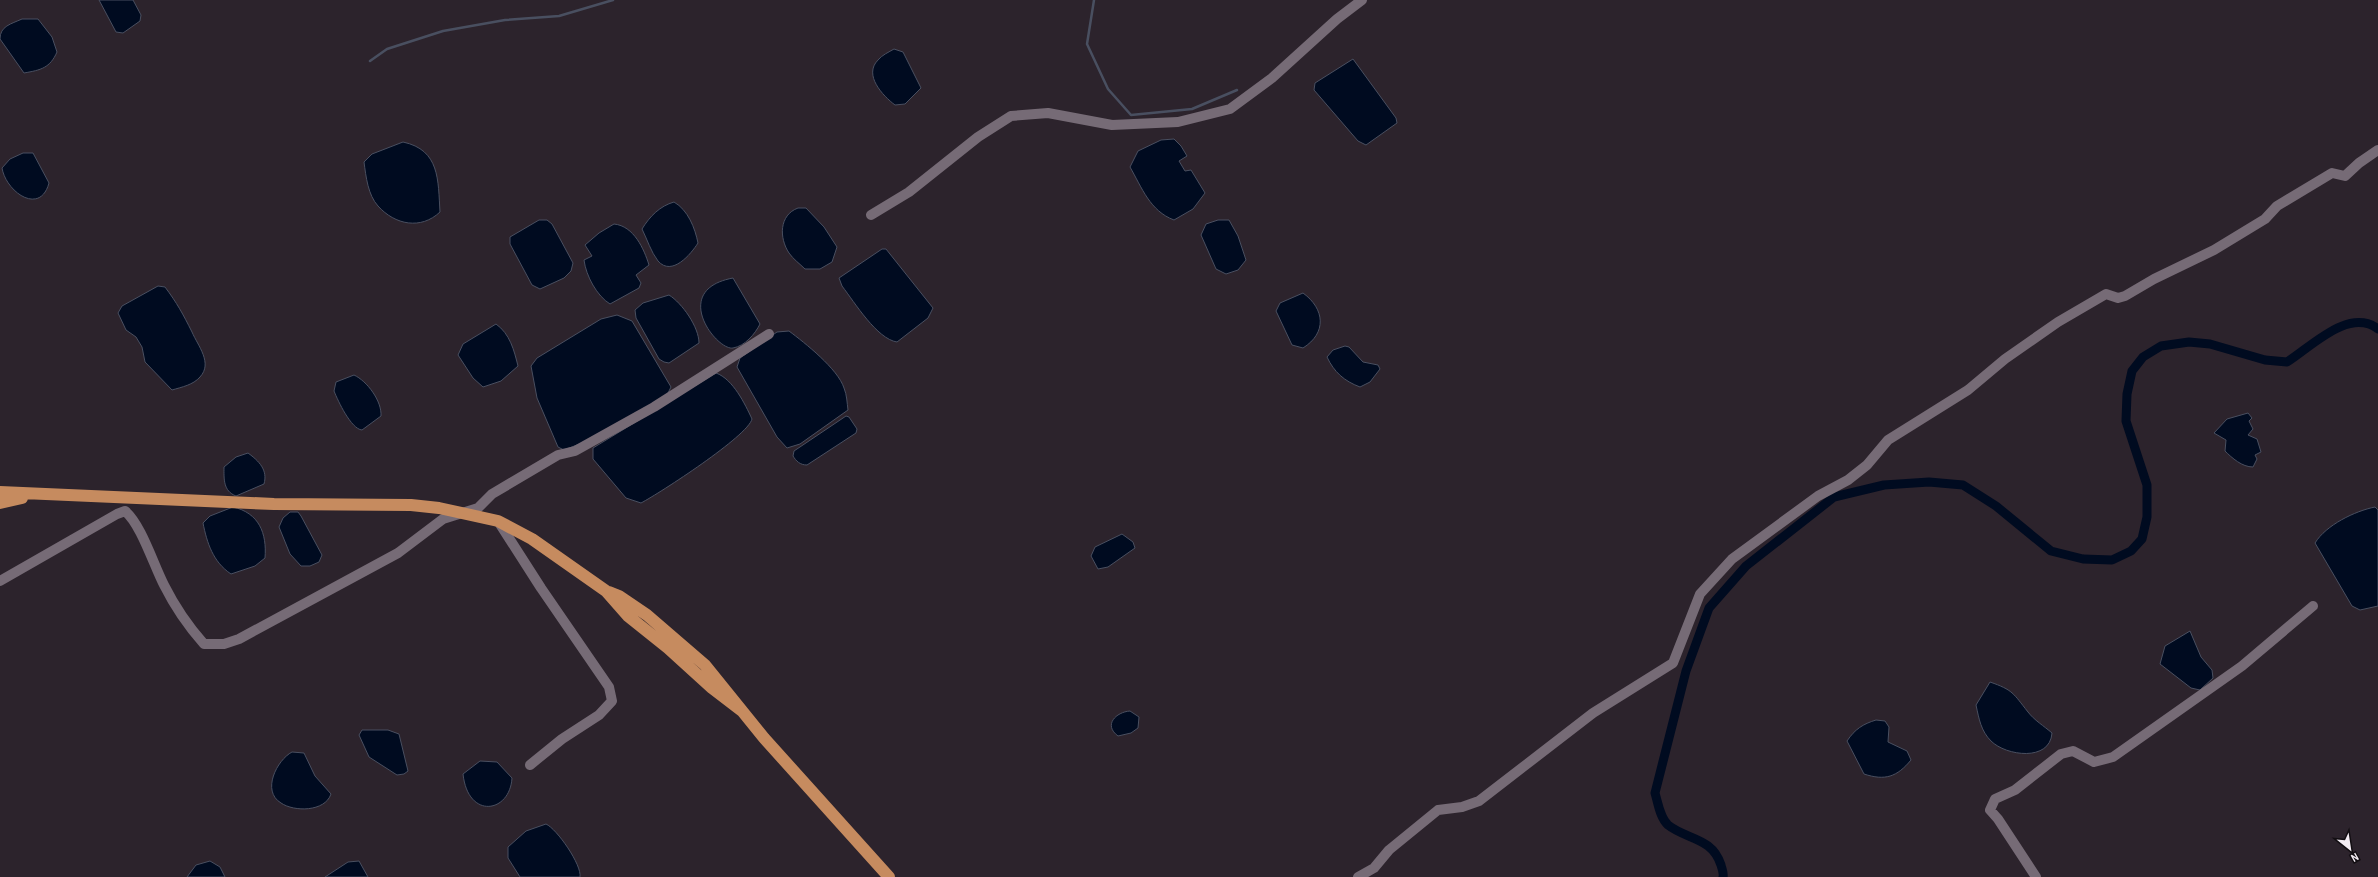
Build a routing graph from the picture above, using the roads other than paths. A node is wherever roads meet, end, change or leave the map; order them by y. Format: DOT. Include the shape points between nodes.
graph roads {
  1 [pos="1362,0"];
  2 [pos="2378,150"];
  3 [pos="871,215"];
  4 [pos="770,334"];
  5 [pos="0,492"];
  6 [pos="33,495"];
  7 [pos="0,503"];
  8 [pos="462,512"];
  9 [pos="498,521"];
  10 [pos="0,581"];
  11 [pos="2313,606"];
  12 [pos="530,765"];
  13 [pos="889,877"];
  14 [pos="1358,877"];
  15 [pos="2036,877"];
  1 -- 3 [label="street" via="1337,19 1272,78 1230,109 1178,122 1112,125 1048,113 1011,116 978,137 909,192"];
  2 -- 14 [label="street" via="2345,176 2332,173 2277,206 2264,219 2214,250 2125,296 2118,298 2106,294 2086,305 2005,359 1968,390 1888,440 1867,465 1848,480 1818,496 1732,559 1700,594 1673,663 1593,713 1479,801 1438,810 1389,850 1374,868"];
  4 -- 8 [label="street" via="654,407 575,451 558,455 492,494 478,508"];
  5 -- 6 [label="main road"];
  6 -- 7 [label="main road"];
  6 -- 8 [label="main road" via="266,504 411,505"];
  8 -- 9 [label="main road"];
  8 -- 10 [label="street" via="443,519 398,553 239,639 224,644 204,644 187,625 163,585 144,543 124,511"];
  9 -- 12 [label="street" via="609,687 612,701 599,715 562,739"];
  9 -- 13 [label="main road" via="532,539 606,591 619,596 678,641 718,679 805,785"];
  11 -- 15 [label="street" via="2242,666 2113,757 2094,762 2073,751 2061,754 2015,790 1995,799 1990,810"];
}
